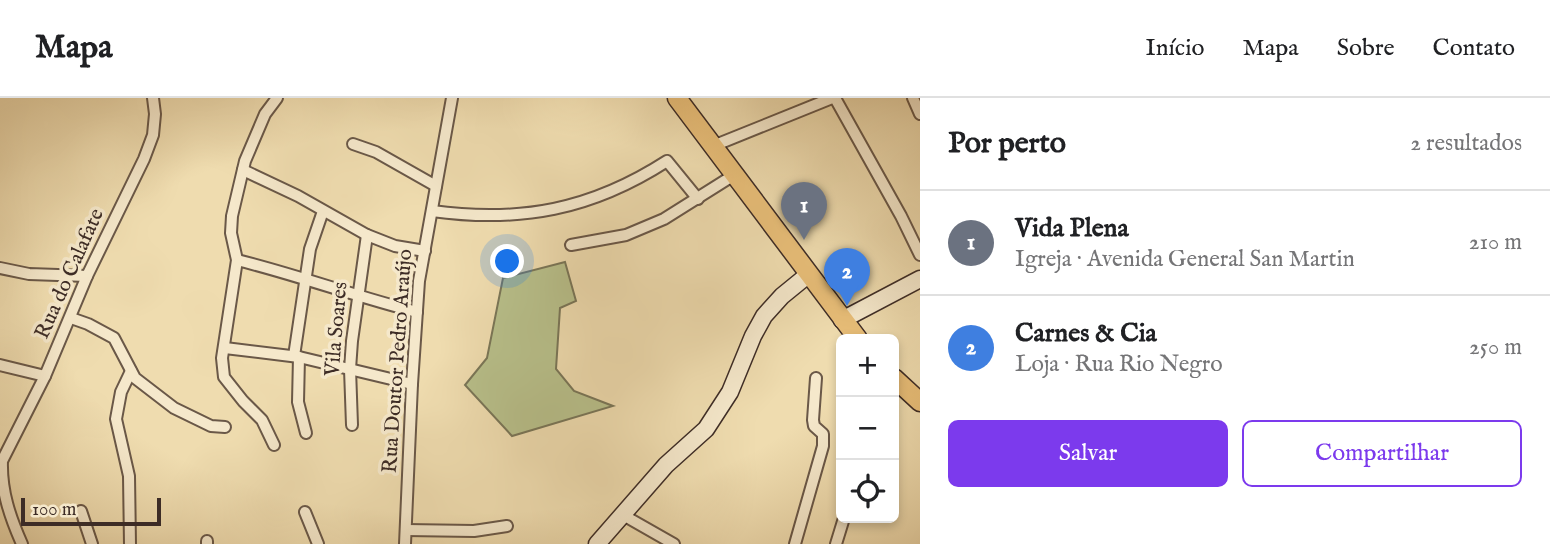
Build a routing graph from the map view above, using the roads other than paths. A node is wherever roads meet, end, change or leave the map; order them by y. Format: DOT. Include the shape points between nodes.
graph roads {
  1 [pos="153,98"];
  2 [pos="276,98"];
  3 [pos="452,98"];
  4 [pos="677,98"];
  5 [pos="834,98"];
  6 [pos="913,98"];
  7 [pos="920,114"];
  8 [pos="353,144"];
  9 [pos="713,146"];
  10 [pos="243,170"];
  11 [pos="734,175"];
  12 [pos="436,186"];
  13 [pos="698,199"];
  14 [pos="323,211"];
  15 [pos="432,211"];
  16 [pos="367,235"];
  17 [pos="571,245"];
  18 [pos="425,251"];
  19 [pos="920,255"];
  20 [pos="237,260"];
  21 [pos="0,268"];
  22 [pos="809,274"];
  23 [pos="87,276"];
  24 [pos="920,279"];
  25 [pos="306,280"];
  26 [pos="357,297"];
  27 [pos="417,312"];
  28 [pos="71,318"];
  29 [pos="842,320"];
  30 [pos="854,334"];
  31 [pos="225,348"];
  32 [pos="296,357"];
  33 [pos="0,365"];
  34 [pos="350,369"];
  35 [pos="131,372"];
  36 [pos="45,376"];
  37 [pos="816,378"];
  38 [pos="899,383"];
  39 [pos="412,384"];
  40 [pos="920,402"];
  41 [pos="352,425"];
  42 [pos="225,427"];
  43 [pos="306,433"];
  44 [pos="274,445"];
  45 [pos="1,461"];
  46 [pos="80,511"];
  47 [pos="305,512"];
  48 [pos="623,516"];
  49 [pos="842,523"];
  50 [pos="507,526"];
  51 [pos="406,530"];
  52 [pos="22,544"];
  53 [pos="92,544"];
  54 [pos="130,544"];
  55 [pos="318,544"];
  56 [pos="405,544"];
  57 [pos="597,544"];
  58 [pos="674,544"];
  59 [pos="795,544"];
  60 [pos="836,544"];
  1 -- 23 [label="street, Rua do Calafate" via="153,135"];
  2 -- 10 [label="street"];
  3 -- 12 [label="street, Rua Doutor Pedro Araújo"];
  4 -- 9 [label="main road"];
  5 -- 9 [label="street"];
  5 -- 19 [label="street"];
  6 -- 7 [label="street"];
  8 -- 12 [label="street"];
  9 -- 11 [label="main road"];
  10 -- 14 [label="street"];
  10 -- 20 [label="street" via="231,226"];
  11 -- 13 [label="street"];
  11 -- 22 [label="main road"];
  12 -- 15 [label="street, Rua Doutor Pedro Araújo"];
  13 -- 15 [label="street" via="667,161 611,191 550,211 485,216"];
  13 -- 17 [label="street" via="626,235"];
  14 -- 16 [label="street"];
  14 -- 25 [label="street" via="310,249"];
  15 -- 18 [label="street, Rua Doutor Pedro Araújo"];
  16 -- 18 [label="street"];
  16 -- 26 [label="street, Vila Soares"];
  18 -- 27 [label="street, Rua Doutor Pedro Araújo"];
  20 -- 25 [label="street"];
  20 -- 31 [label="street"];
  21 -- 23 [label="street"];
  22 -- 29 [label="main road"];
  22 -- 48 [label="street" via="764,316 730,392 706,429"];
  23 -- 28 [label="street, Rua do Calafate"];
  24 -- 29 [label="street"];
  25 -- 26 [label="street"];
  25 -- 32 [label="street"];
  26 -- 27 [label="street"];
  26 -- 34 [label="street, Vila Soares"];
  27 -- 39 [label="street, Rua Doutor Pedro Araújo"];
  28 -- 35 [label="street" via="114,338"];
  28 -- 36 [label="street, Rua do Calafate"];
  29 -- 30 [label="main road"];
  31 -- 32 [label="street"];
  31 -- 44 [label="street" via="224,377 262,420"];
  32 -- 34 [label="street"];
  32 -- 43 [label="street" via="298,402"];
  33 -- 36 [label="street"];
  34 -- 39 [label="street"];
  34 -- 41 [label="street, Vila Soares"];
  35 -- 42 [label="street" via="174,408 211,426"];
  35 -- 54 [label="street" via="116,419 127,463"];
  36 -- 45 [label="street, Rua do Calafate"];
  37 -- 59 [label="street" via="813,420 824,441"];
  38 -- 40 [label="main road"];
  39 -- 51 [label="street, Rua Doutor Pedro Araújo"];
  45 -- 52 [label="street" via="7,505"];
  46 -- 53 [label="street"];
  47 -- 55 [label="street"];
  48 -- 57 [label="street"];
  48 -- 58 [label="street"];
  49 -- 60 [label="street"];
  50 -- 51 [label="street" via="474,531"];
  51 -- 56 [label="street, Rua Doutor Pedro Araújo"];
}
